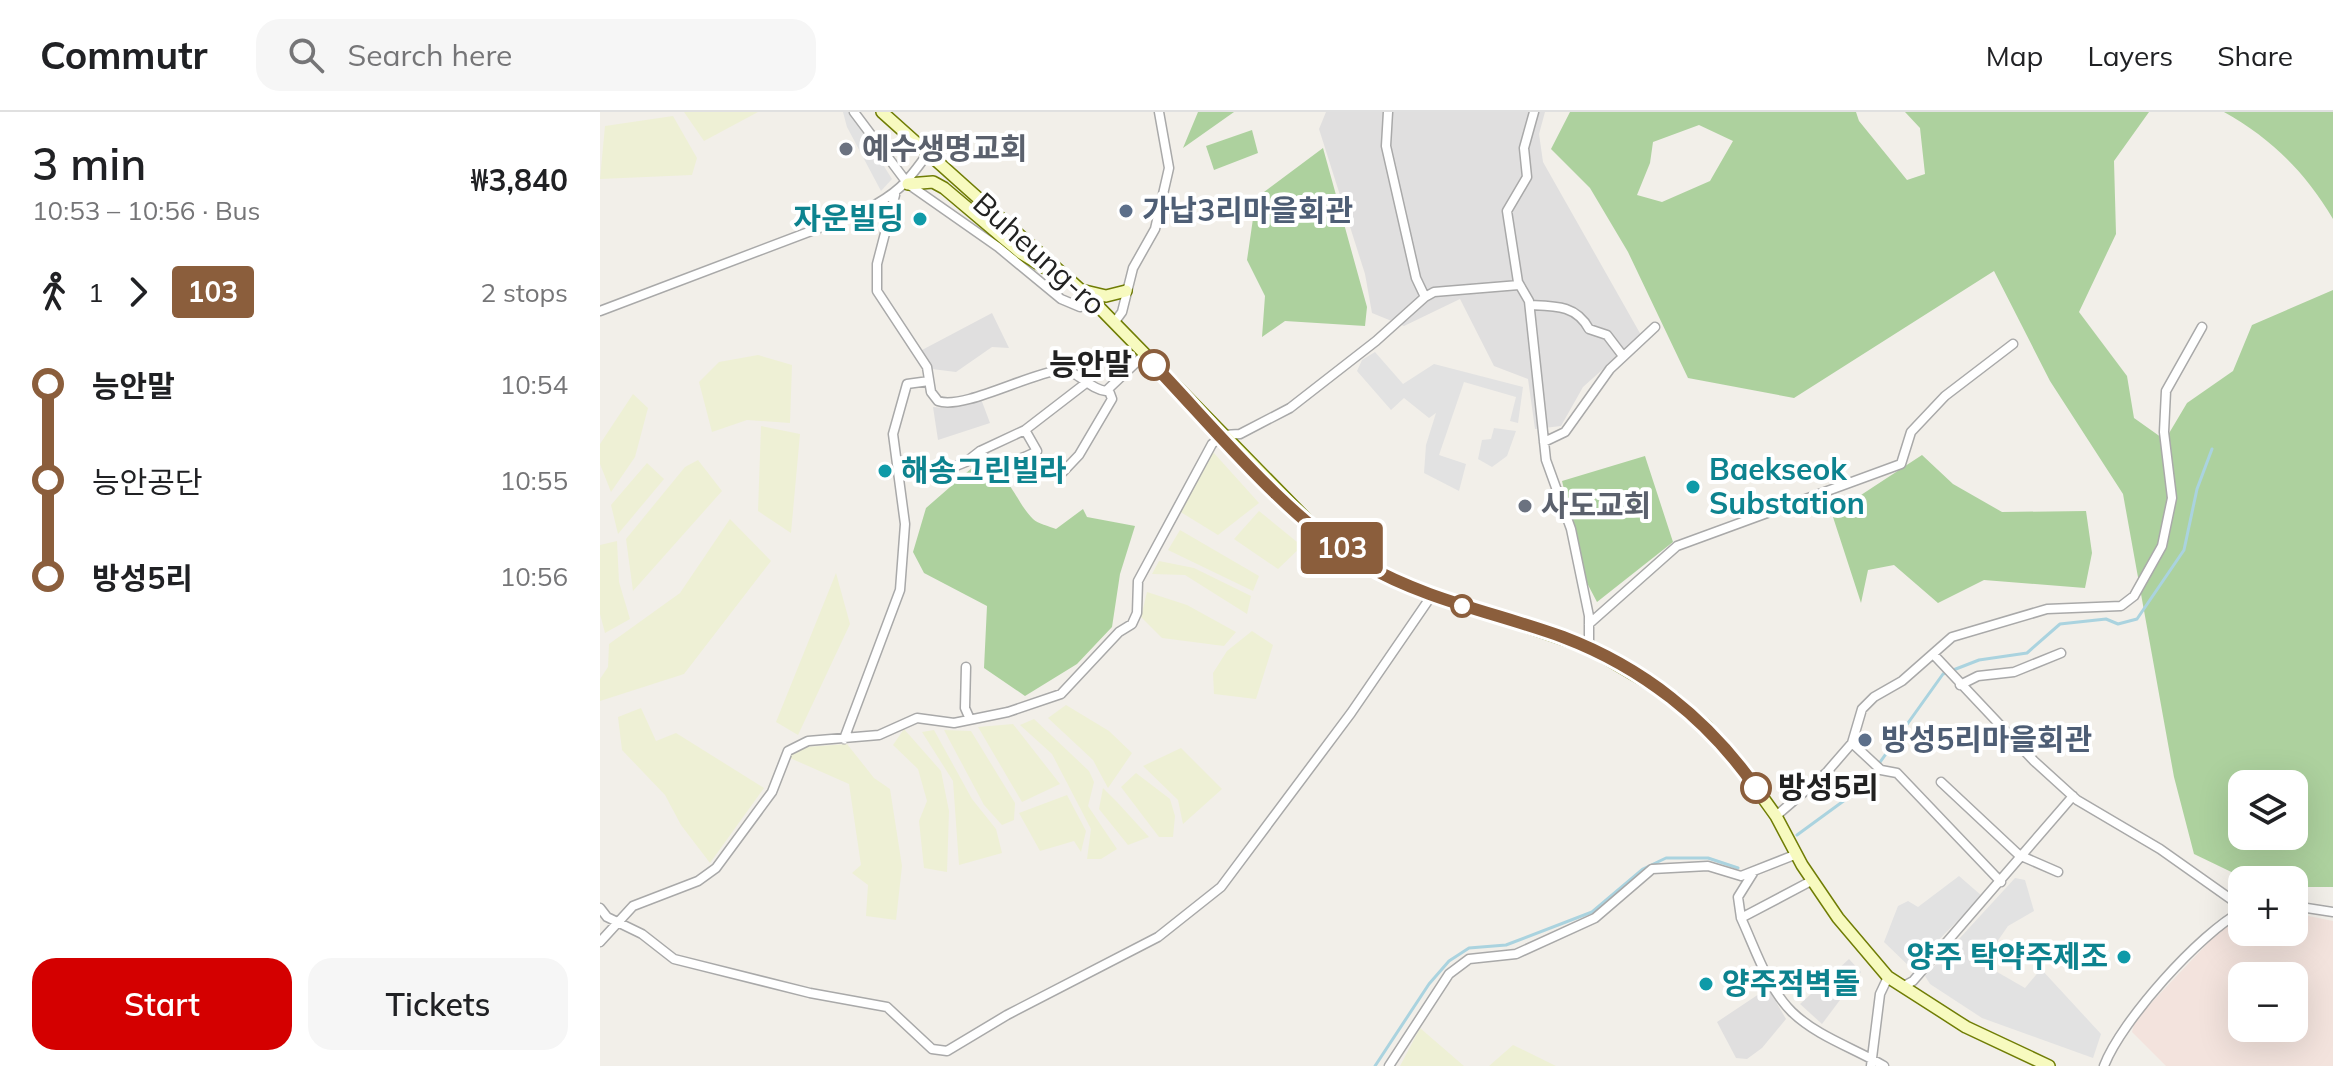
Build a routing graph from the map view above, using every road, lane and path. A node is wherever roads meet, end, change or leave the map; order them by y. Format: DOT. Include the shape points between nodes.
graph roads {
  1 [pos="854,112"];
  2 [pos="882,112"];
  3 [pos="1159,112"];
  4 [pos="1388,112"];
  5 [pos="1534,112"];
  6 [pos="928,153"];
  7 [pos="908,184"];
  8 [pos="895,195"];
  9 [pos="1073,285"];
  10 [pos="1519,285"];
  11 [pos="1126,291"];
  12 [pos="1425,297"];
  13 [pos="1093,301"];
  14 [pos="1530,305"];
  15 [pos="600,311"];
  16 [pos="1114,323"];
  17 [pos="1655,327"];
  18 [pos="2202,327"];
  19 [pos="2013,344"];
  20 [pos="1144,355"];
  21 [pos="1623,356"];
  22 [pos="929,381"];
  23 [pos="1086,383"];
  24 [pos="1109,391"];
  25 [pos="1025,430"];
  26 [pos="1223,435"];
  27 [pos="1544,442"];
  28 [pos="980,451"];
  29 [pos="898,464"];
  30 [pos="1060,475"];
  31 [pos="1432,595"];
  32 [pos="1589,624"];
  33 [pos="1589,648"];
  34 [pos="2061,653"];
  35 [pos="1934,655"];
  36 [pos="966,667"];
  37 [pos="1960,685"];
  38 [pos="969,717"];
  39 [pos="844,739"];
  40 [pos="1852,743"];
  41 [pos="1941,782"];
  42 [pos="2073,796"];
  43 [pos="1776,816"];
  44 [pos="1797,854"];
  45 [pos="2024,856"];
  46 [pos="2058,872"];
  47 [pos="1753,873"];
  48 [pos="1813,880"];
  49 [pos="2001,882"];
  50 [pos="2228,899"];
  51 [pos="600,908"];
  52 [pos="2308,908"];
  53 [pos="2333,912"];
  54 [pos="1741,918"];
  55 [pos="2228,919"];
  56 [pos="619,924"];
  57 [pos="600,942"];
  58 [pos="1888,977"];
  59 [pos="1901,987"];
  60 [pos="1871,1062"];
  61 [pos="1389,1066"];
  62 [pos="1884,1066"];
  63 [pos="2049,1066"];
  64 [pos="2104,1066"];
  1 -- 7 [label="street"];
  2 -- 6 [label="main road, Buheung-ro"];
  3 -- 11 [label="street" via="1169,168 1155,229"];
  4 -- 12 [label="street" via="1386,146"];
  5 -- 10 [label="street" via="1524,148 1527,177 1507,211"];
  6 -- 7 [label="street"];
  6 -- 9 [label="main road, Buheung-ro"];
  7 -- 8 [label="street"];
  7 -- 9 [label="main road" via="933,182 944,188 1021,253"];
  7 -- 13 [label="street" via="1061,299 1080,307"];
  8 -- 15 [label="street"];
  8 -- 22 [label="street" via="877,264 877,291 920,355"];
  9 -- 11 [label="main road" via="1106,296"];
  9 -- 13 [label="main road, Buheung-ro"];
  10 -- 12 [label="street"];
  10 -- 14 [label="street"];
  11 -- 16 [label="street"];
  12 -- 26 [label="street" via="1290,408 1240,434"];
  13 -- 16 [label="main road, Buheung-ro"];
  14 -- 21 [label="street" via="1581,314 1589,329 1607,335"];
  14 -- 27 [label="street"];
  16 -- 20 [label="main road, Buheung-ro"];
  17 -- 21 [label="street"];
  18 -- 35 [label="street" via="2166,391 2164,432 2172,498 2162,546 2134,596 2121,606 2047,609 1952,637"];
  19 -- 32 [label="street" via="1945,396 1911,432 1901,464 1677,546"];
  20 -- 24 [label="street"];
  20 -- 26 [label="main road, Buheung-ro"];
  21 -- 27 [label="street" via="1565,432"];
  22 -- 23 [label="street" via="934,398 949,404 1052,371 1068,370"];
  22 -- 29 [label="street" via="907,384 893,434"];
  23 -- 24 [label="street"];
  23 -- 25 [label="street"];
  24 -- 30 [label="street" via="1112,399 1079,455"];
  25 -- 28 [label="street"];
  25 -- 28 [label="street" via="1037,451 1020,460 987,460"];
  26 -- 31 [label="main road, Buheung-ro" via="1321,532 1363,563"];
  26 -- 38 [label="street" via="1212,444 1150,556 1138,581 1132,624 1061,694 1008,712"];
  27 -- 32 [label="street" via="1571,529"];
  28 -- 29 [label="street" via="951,468"];
  29 -- 39 [label="street" via="905,524 900,590"];
  31 -- 33 [label="main road, Buheung-ro"];
  31 -- 56 [label="street" via="1221,887 1158,937 947,1051 932,1049 887,1007 674,959"];
  32 -- 33 [label="street"];
  33 -- 43 [label="main road, Buheung-ro" via="1696,716"];
  34 -- 37 [label="street"];
  35 -- 37 [label="street"];
  35 -- 40 [label="street" via="1862,709"];
  36 -- 38 [label="street"];
  37 -- 42 [label="street"];
  38 -- 39 [label="street" via="954,723 917,718 879,735"];
  39 -- 56 [label="street" via="808,741 788,751 772,792 724,858 698,881 633,906"];
  40 -- 43 [label="street"];
  40 -- 49 [label="street" via="1881,770 1897,773"];
  41 -- 45 [label="street"];
  42 -- 45 [label="street"];
  42 -- 50 [label="street" via="2126,826"];
  43 -- 44 [label="main road, Buheung-ro"];
  44 -- 47 [label="street"];
  44 -- 48 [label="main road, Buheung-ro"];
  45 -- 46 [label="street"];
  45 -- 49 [label="street"];
  47 -- 54 [label="street" via="1738,897"];
  47 -- 61 [label="street" via="1741,876 1708,866 1652,869 1595,918 1516,954 1469,959 1449,974"];
  48 -- 54 [label="street"];
  48 -- 58 [label="main road, Buheung-ro"];
  49 -- 59 [label="street" via="1913,981"];
  51 -- 56 [label="street"];
  52 -- 53 [label="street"];
  54 -- 60 [label="street" via="1772,985 1791,1011"];
  55 -- 64 [label="street" via="2159,987 2117,1038"];
  56 -- 57 [label="street"];
  58 -- 59 [label="main road, Buheung-ro"];
  58 -- 60 [label="street" via="1881,987"];
  59 -- 63 [label="main road, Buheung-ro" via="1966,1027"];
  60 -- 62 [label="street"];
}
